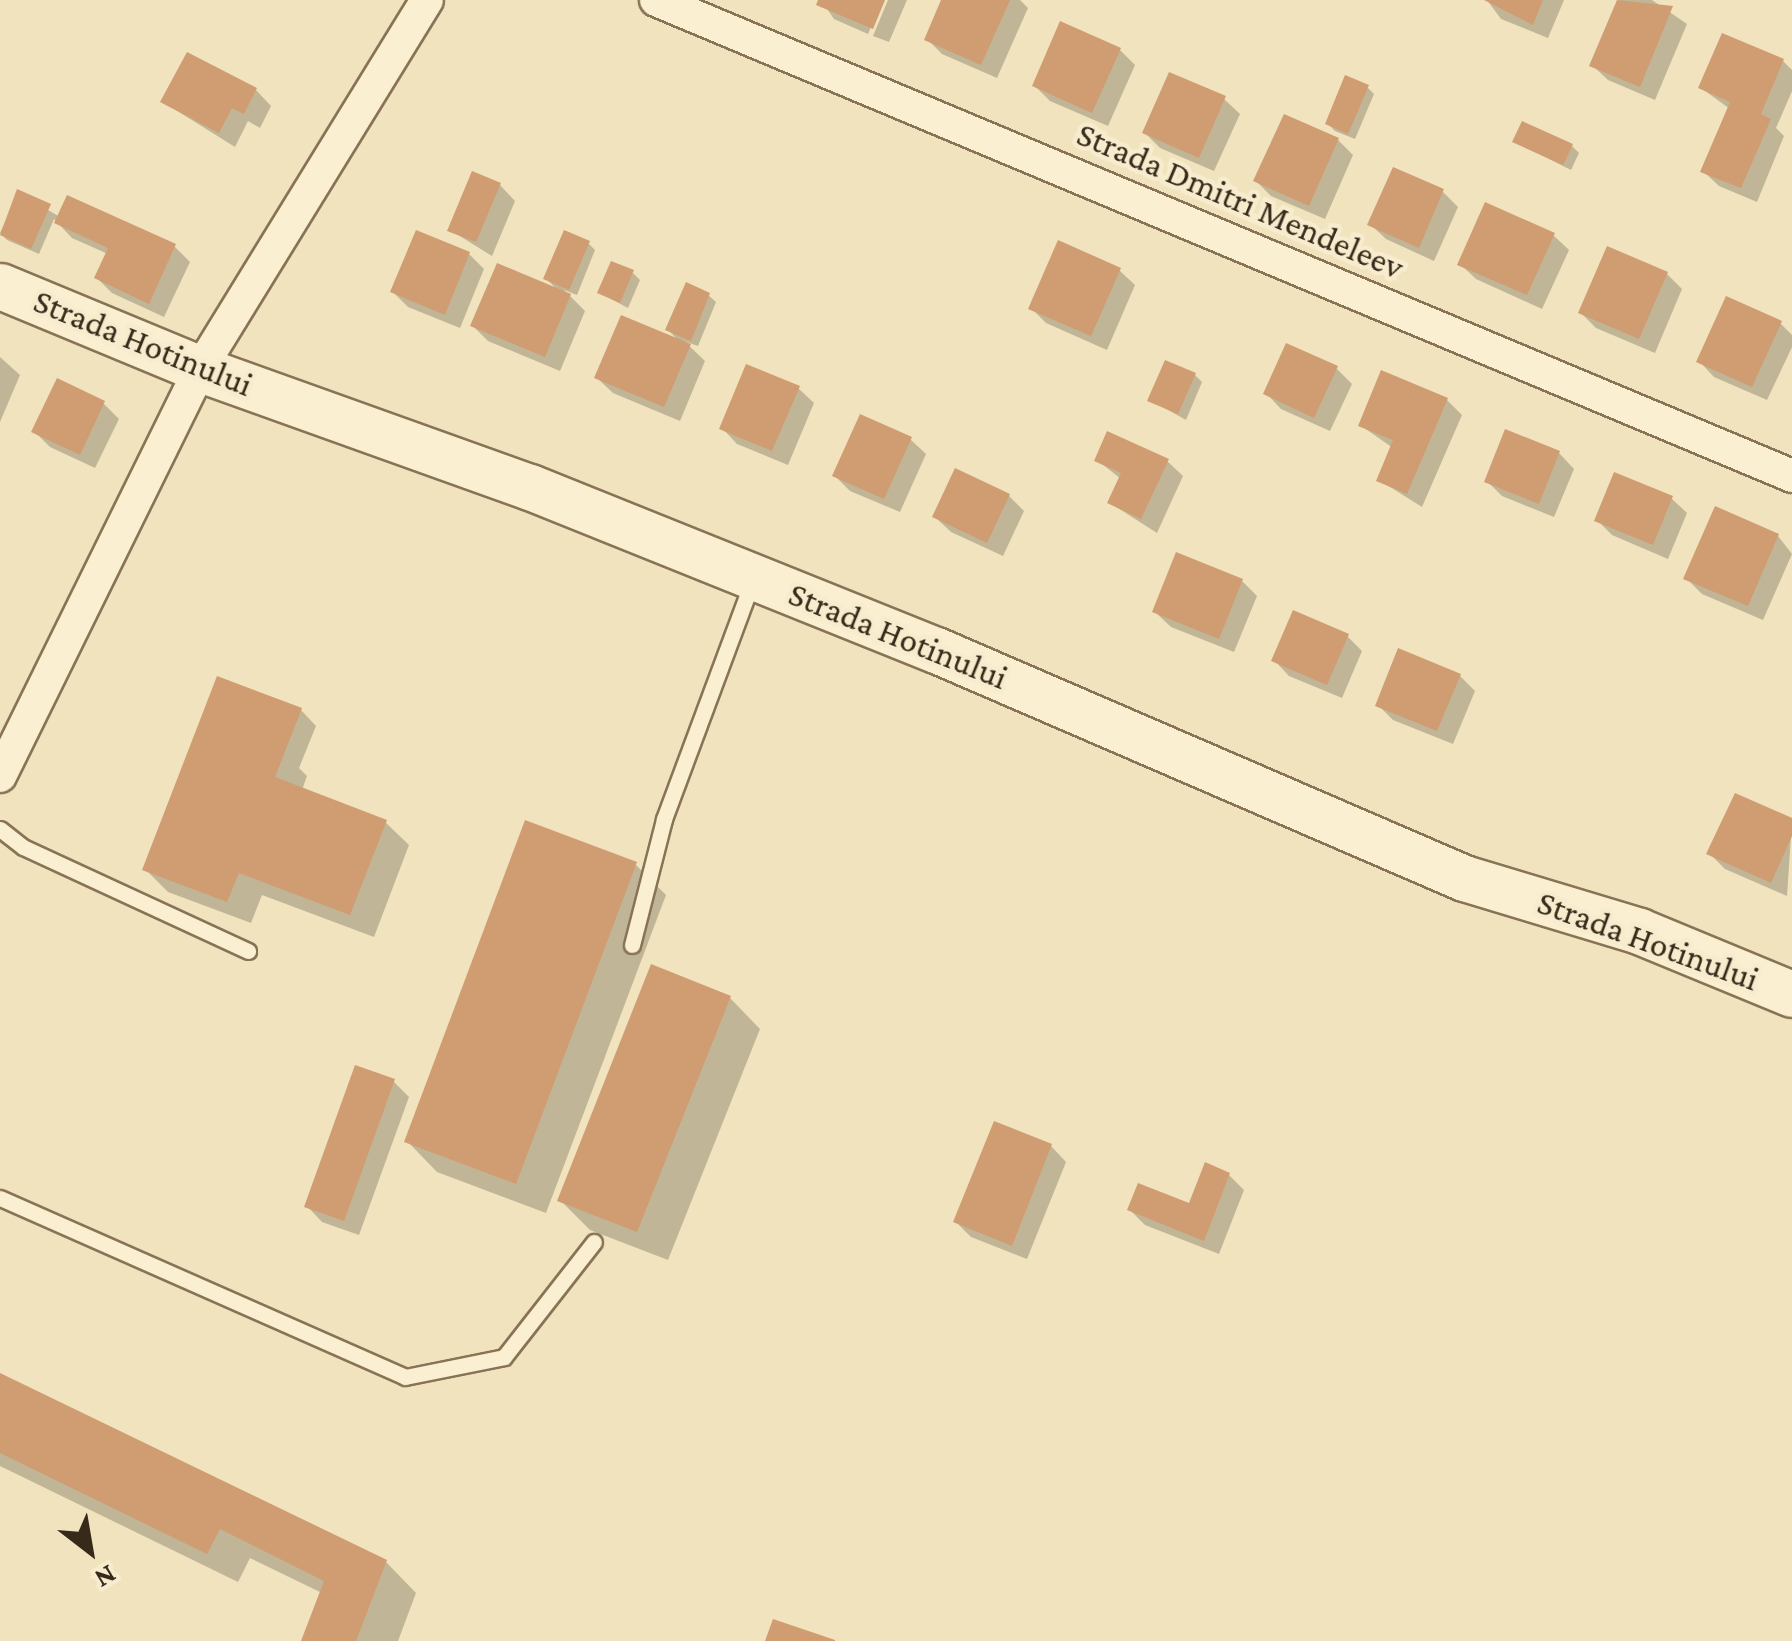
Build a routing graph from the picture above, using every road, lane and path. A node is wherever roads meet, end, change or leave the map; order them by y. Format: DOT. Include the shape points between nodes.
graph roads {
  1 [pos="427,0"];
  2 [pos="656,0"];
  3 [pos="0,286"];
  4 [pos="200,370"];
  5 [pos="1792,476"];
  6 [pos="754,577"];
  7 [pos="0,776"];
  8 [pos="0,829"];
  9 [pos="632,946"];
  10 [pos="248,952"];
  11 [pos="1792,994"];
  12 [pos="0,1198"];
  13 [pos="594,1242"];
  1 -- 4 [label="street"];
  2 -- 5 [label="street, Strada Dmitri Mendeleev"];
  3 -- 4 [label="street, Strada Hotinului"];
  4 -- 6 [label="street, Strada Hotinului" via="530,487"];
  4 -- 7 [label="street"];
  6 -- 9 [label="lane" via="664,819"];
  6 -- 11 [label="street, Strada Hotinului" via="1464,878 1640,931"];
  8 -- 10 [label="lane" via="23,847"];
  12 -- 13 [label="lane" via="405,1377 504,1357"];
}
